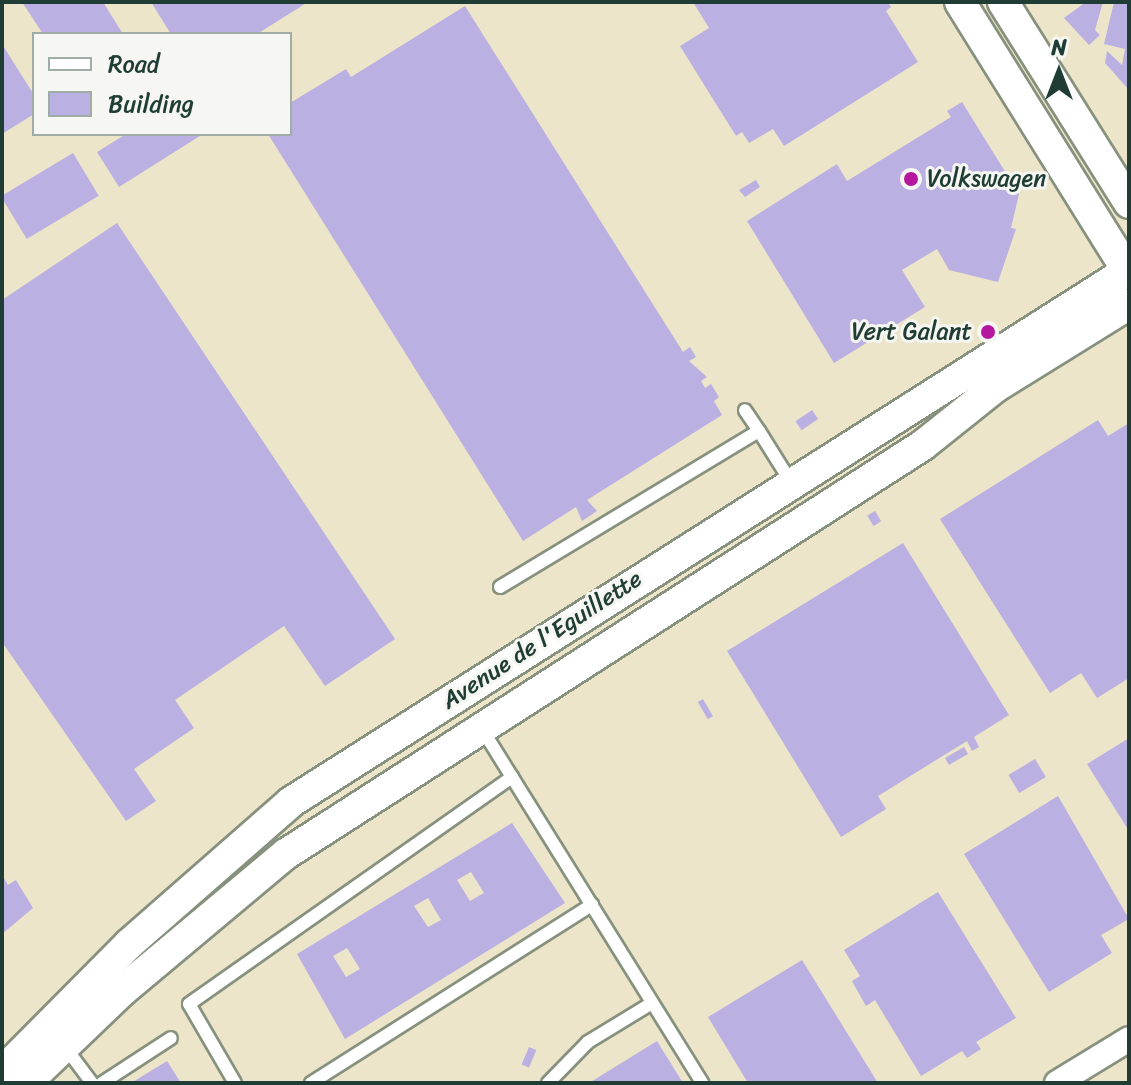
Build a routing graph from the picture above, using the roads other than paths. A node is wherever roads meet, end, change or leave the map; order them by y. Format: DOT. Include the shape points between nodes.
graph roads {
  1 [pos="960,2"];
  2 [pos="1003,2"];
  3 [pos="1129,203"];
  4 [pos="1128,272"];
  5 [pos="1129,304"];
  6 [pos="745,410"];
  7 [pos="759,431"];
  8 [pos="791,482"];
  9 [pos="500,587"];
  10 [pos="481,728"];
  11 [pos="512,777"];
  12 [pos="592,905"];
  13 [pos="652,1003"];
  14 [pos="171,1038"];
  15 [pos="1129,1039"];
  16 [pos="65,1047"];
  17 [pos="2,1072"];
  18 [pos="26,1083"];
  19 [pos="92,1083"];
  20 [pos="102,1083"];
  21 [pos="235,1083"];
  22 [pos="311,1083"];
  23 [pos="548,1083"];
  24 [pos="702,1083"];
  25 [pos="1057,1083"];
  1 -- 4 [label="street"];
  2 -- 3 [label="street"];
  4 -- 8 [label="street, Avenue de l'Eguillette"];
  5 -- 10 [label="street, Avenue de l'Eguillette" via="997,386 923,445"];
  6 -- 7 [label="lane"];
  7 -- 8 [label="lane"];
  7 -- 9 [label="lane"];
  8 -- 17 [label="street, Avenue de l'Eguillette" via="291,802 129,944"];
  10 -- 11 [label="lane"];
  10 -- 16 [label="street, Avenue de l'Eguillette" via="286,854 215,909"];
  11 -- 12 [label="lane"];
  11 -- 21 [label="lane" via="189,1004"];
  12 -- 13 [label="lane"];
  12 -- 22 [label="lane"];
  13 -- 23 [label="lane" via="588,1042"];
  13 -- 24 [label="lane"];
  14 -- 20 [label="lane"];
  15 -- 25 [label="street"];
  16 -- 18 [label="street, Avenue de l'Eguillette"];
  16 -- 19 [label="lane"];
}
